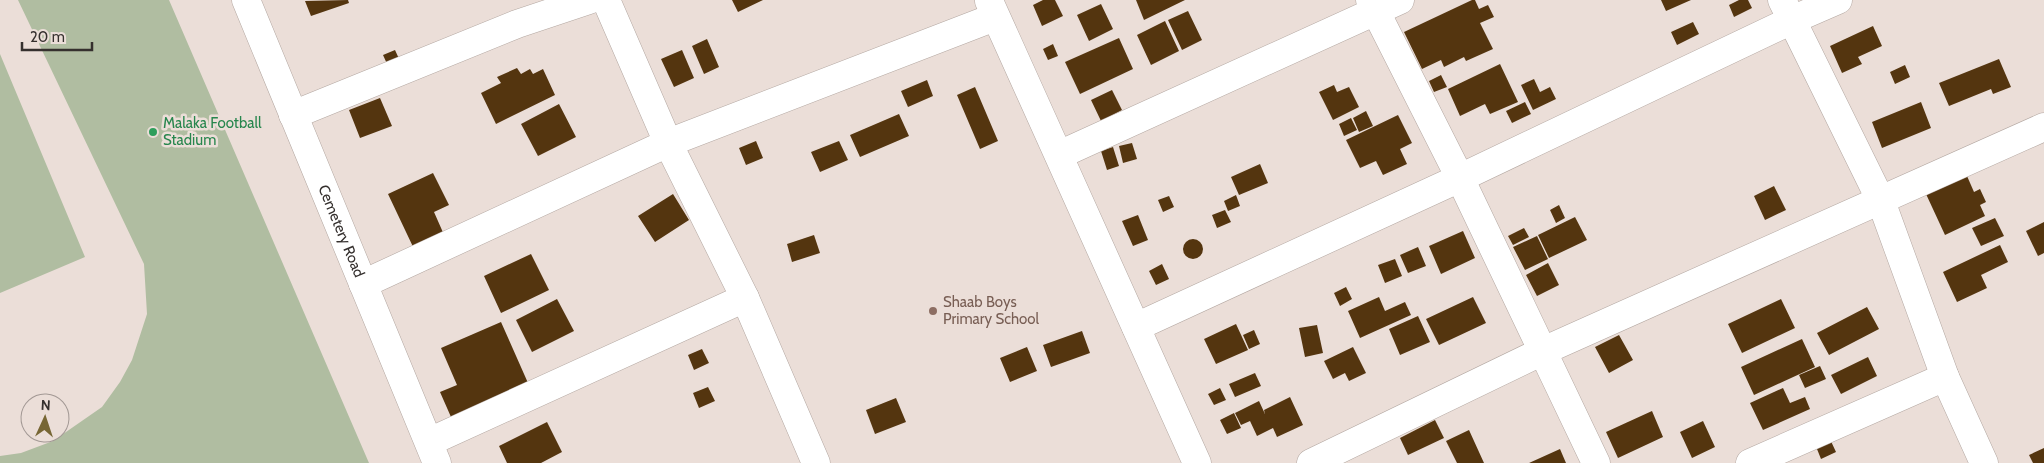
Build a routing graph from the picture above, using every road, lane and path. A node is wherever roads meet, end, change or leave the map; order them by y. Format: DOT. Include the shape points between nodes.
graph roads {
  1 [pos="246,0"];
  2 [pos="589,0"];
  3 [pos="606,0"];
  4 [pos="1400,0"];
  5 [pos="1838,0"];
  6 [pos="1372,6"];
  7 [pos="992,9"];
  8 [pos="1787,10"];
  9 [pos="293,115"];
  10 [pos="2044,127"];
  11 [pos="668,143"];
  12 [pos="1059,155"];
  13 [pos="1460,178"];
  14 [pos="1881,201"];
  15 [pos="363,284"];
  16 [pos="745,298"];
  17 [pos="1136,327"];
  18 [pos="1543,351"];
  19 [pos="1945,377"];
  20 [pos="433,452"];
  21 [pos="816,463"];
  22 [pos="1197,463"];
  23 [pos="1311,463"];
  24 [pos="1596,463"];
  25 [pos="1750,463"];
  26 [pos="1984,463"];
  1 -- 9 [label="street, Cemetery Road"];
  2 -- 9 [label="street" via="517,24"];
  3 -- 11 [label="street"];
  4 -- 6 [label="street"];
  5 -- 8 [label="street"];
  6 -- 12 [label="street"];
  6 -- 13 [label="street"];
  7 -- 11 [label="street"];
  7 -- 12 [label="street"];
  8 -- 13 [label="street"];
  8 -- 14 [label="street"];
  9 -- 15 [label="street, Cemetery Road"];
  10 -- 14 [label="street"];
  11 -- 15 [label="street"];
  11 -- 16 [label="street"];
  12 -- 17 [label="street"];
  13 -- 17 [label="street"];
  13 -- 18 [label="street"];
  14 -- 18 [label="street"];
  14 -- 19 [label="street"];
  15 -- 20 [label="street, Cemetery Road"];
  16 -- 20 [label="street"];
  16 -- 21 [label="street"];
  17 -- 22 [label="street"];
  18 -- 23 [label="street"];
  18 -- 24 [label="street"];
  19 -- 25 [label="street"];
  19 -- 26 [label="street"];
}
